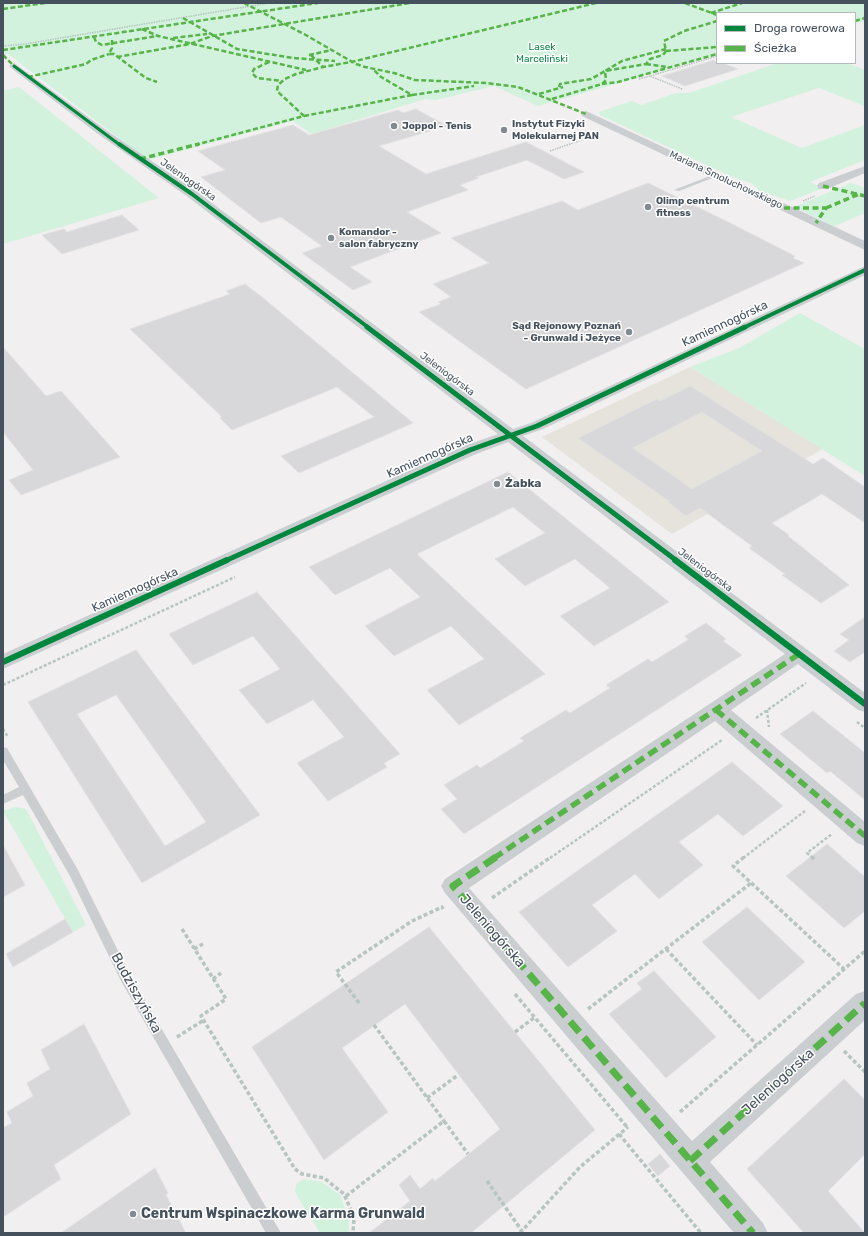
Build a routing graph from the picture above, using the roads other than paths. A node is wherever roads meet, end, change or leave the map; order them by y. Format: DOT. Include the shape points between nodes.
graph roads {
  1 [pos="14,66"];
  2 [pos="586,114"];
  3 [pos="865,169"];
  4 [pos="716,175"];
  5 [pos="824,186"];
  6 [pos="676,190"];
  7 [pos="865,246"];
  8 [pos="865,270"];
  9 [pos="511,435"];
  10 [pos="791,660"];
  11 [pos="3,662"];
  12 [pos="865,704"];
  13 [pos="716,710"];
  14 [pos="3,751"];
  15 [pos="25,789"];
  16 [pos="3,800"];
  17 [pos="865,836"];
  18 [pos="865,1002"];
  19 [pos="690,1160"];
  20 [pos="274,1233"];
  21 [pos="753,1233"];
  1 -- 9 [label="street, Jeleniogórska" via="107,136 198,199"];
  2 -- 4 [label="street, Mariana Smoluchowskiego"];
  3 -- 5 [label="street"];
  4 -- 6 [label="lane"];
  4 -- 7 [label="street, Mariana Smoluchowskiego"];
  8 -- 9 [label="street, Kamiennogórska" via="537,426"];
  9 -- 10 [label="street, Jeleniogórska"];
  9 -- 11 [label="street, Kamiennogórska" via="448,460"];
  10 -- 12 [label="street, Jeleniogórska"];
  10 -- 13 [label="street, Jeleniogórska"];
  13 -- 17 [label="street"];
  13 -- 19 [label="street, Jeleniogórska" via="453,886"];
  14 -- 15 [label="lane, Budziszyńska"];
  15 -- 16 [label="lane"];
  15 -- 20 [label="lane, Budziszyńska" via="74,873 125,977"];
  18 -- 19 [label="street, Jeleniogórska"];
  19 -- 21 [label="street, Jeleniogórska"];
}
